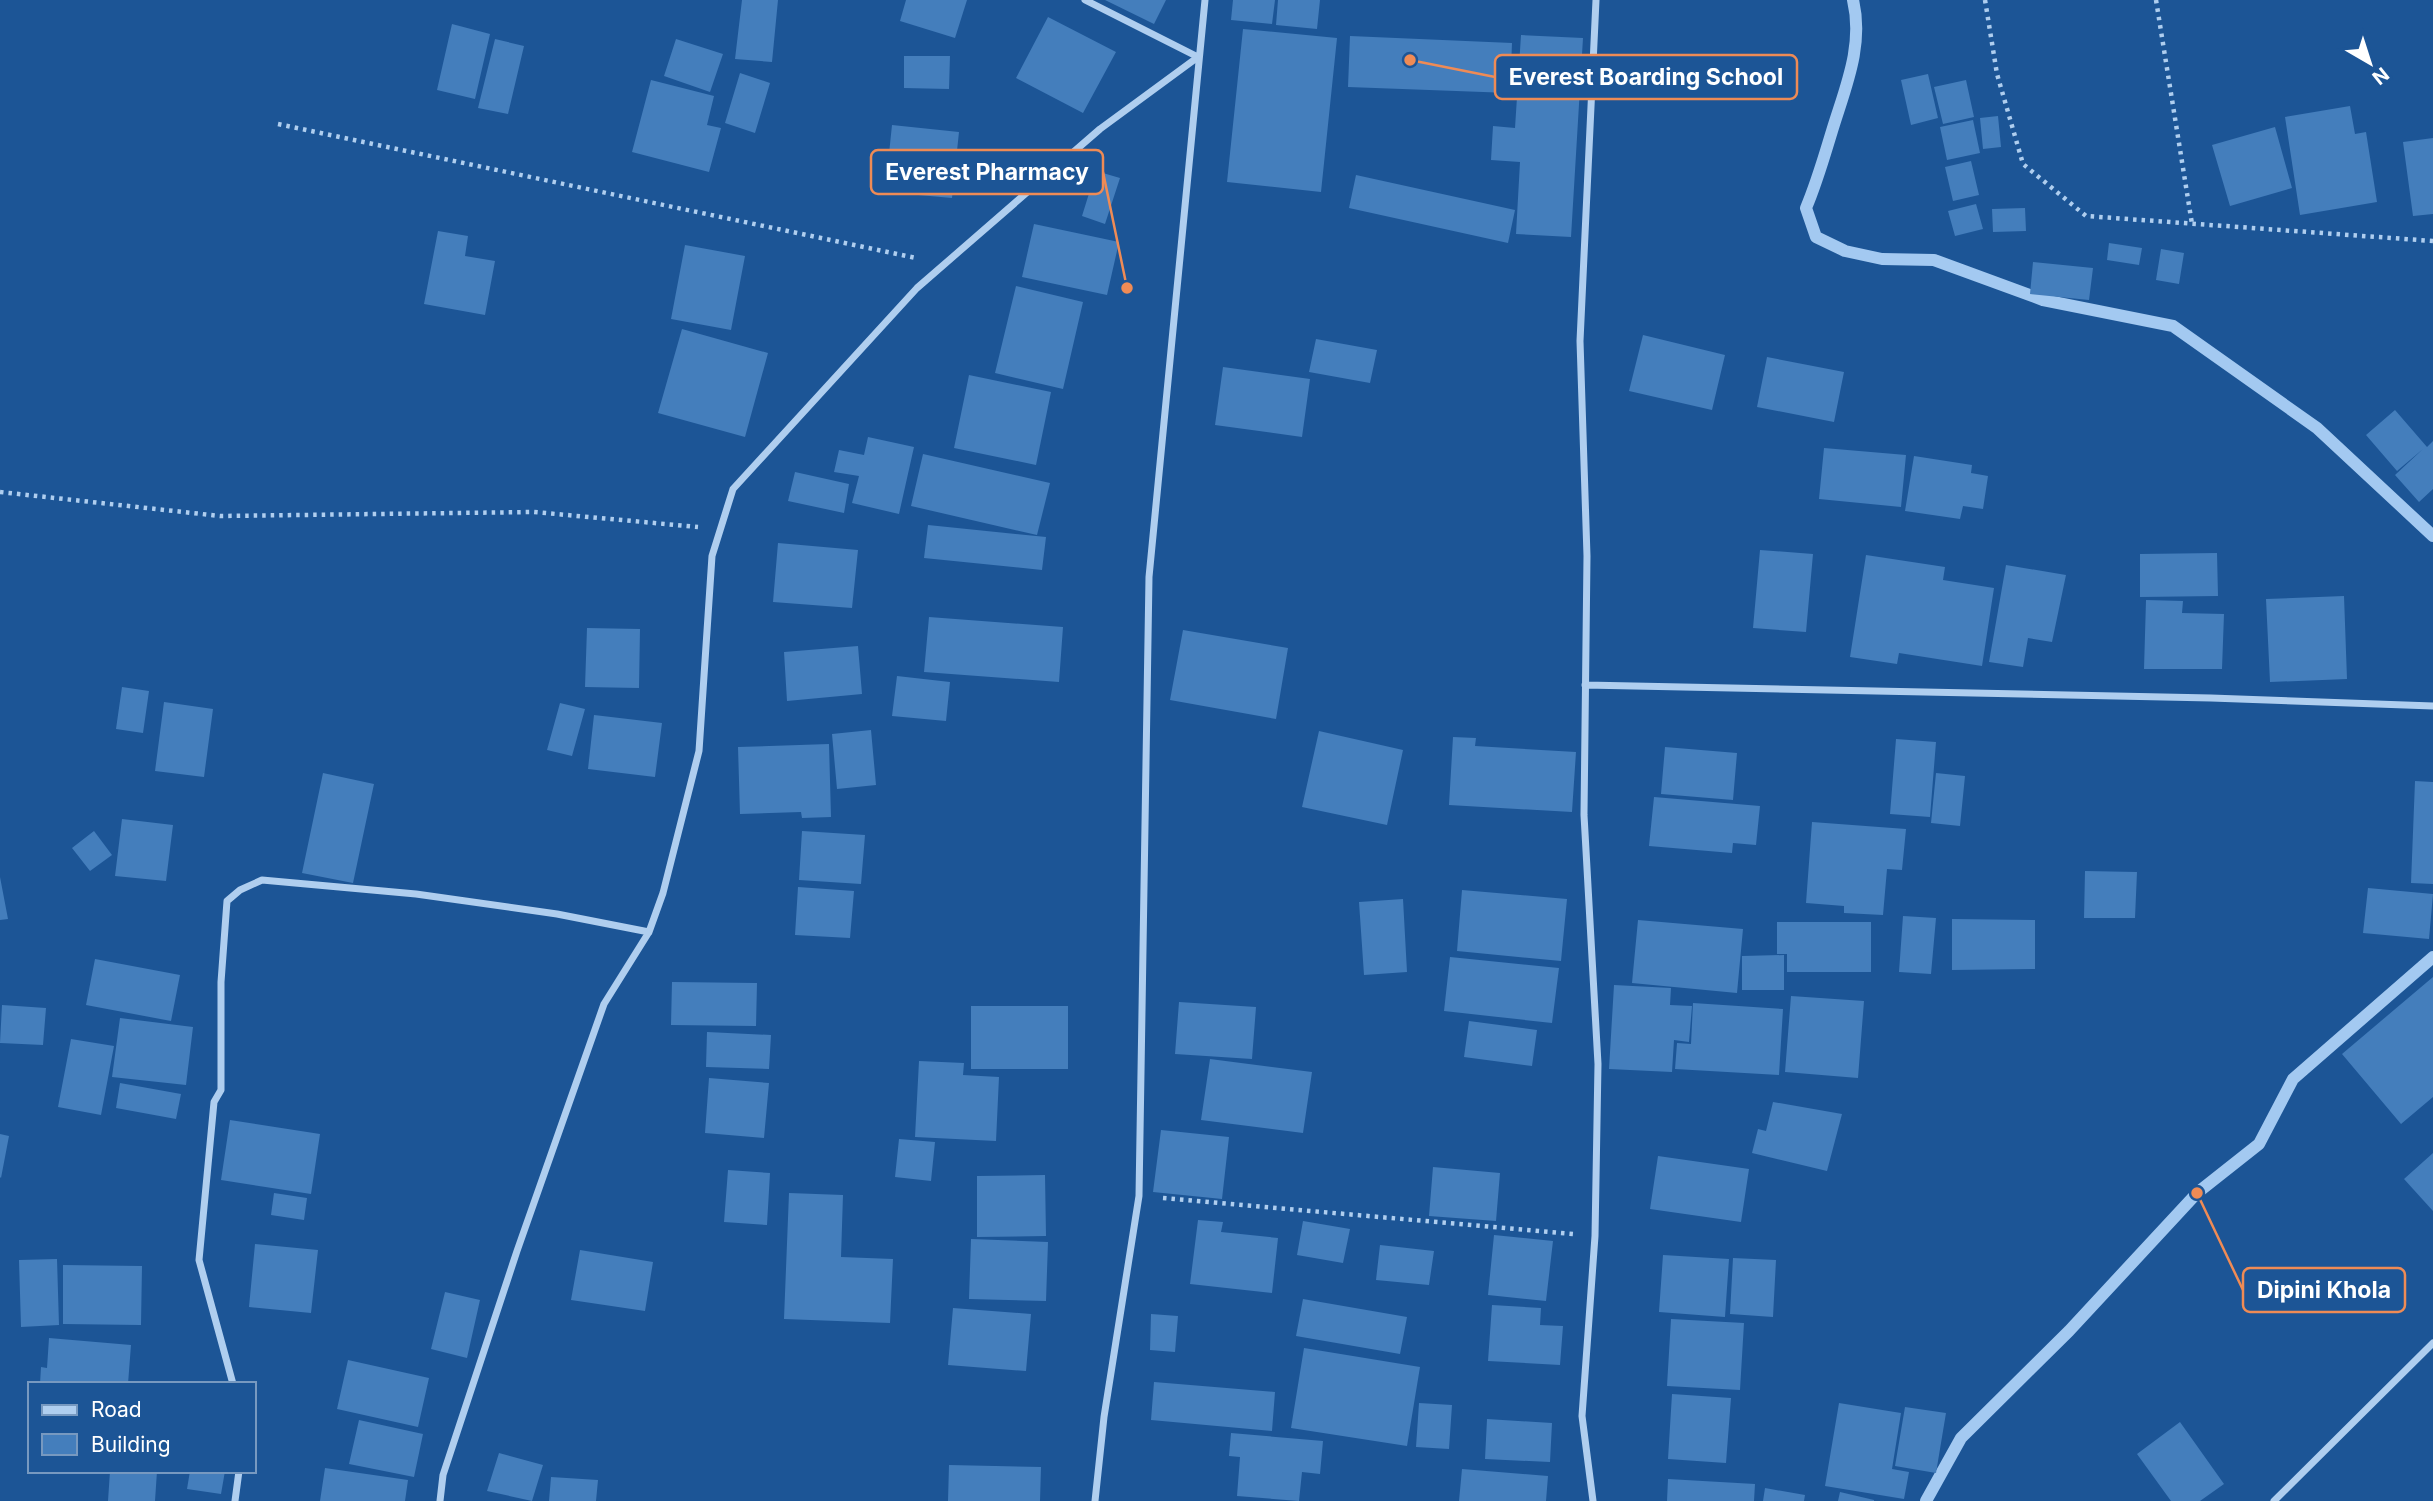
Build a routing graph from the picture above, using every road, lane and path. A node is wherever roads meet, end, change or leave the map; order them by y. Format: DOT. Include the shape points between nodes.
graph roads {
  1 [pos="1085,0"];
  2 [pos="1205,0"];
  3 [pos="1596,0"];
  4 [pos="1985,0"];
  5 [pos="2156,0"];
  6 [pos="1198,57"];
  7 [pos="278,124"];
  8 [pos="2192,223"];
  9 [pos="2433,241"];
  10 [pos="944,264"];
  11 [pos="0,492"];
  12 [pos="720,529"];
  13 [pos="1585,685"];
  14 [pos="2433,706"];
  15 [pos="649,933"];
  16 [pos="1139,1196"];
  17 [pos="1595,1236"];
  18 [pos="2433,1343"];
  19 [pos="232,1382"];
  20 [pos="239,1473"];
  21 [pos="235,1501"];
  22 [pos="440,1501"];
  23 [pos="1095,1501"];
  24 [pos="1593,1501"];
  25 [pos="2274,1501"];
  1 -- 6 [label="street"];
  2 -- 6 [label="street"];
  3 -- 13 [label="street" via="1580,341 1587,556"];
  4 -- 8 [label="path" via="1997,74 2023,164 2086,216"];
  5 -- 8 [label="path"];
  6 -- 10 [label="street" via="1100,130"];
  6 -- 16 [label="street" via="1149,577"];
  7 -- 10 [label="path"];
  8 -- 9 [label="path"];
  10 -- 12 [label="street" via="733,489"];
  11 -- 12 [label="path" via="220,516 534,512"];
  12 -- 15 [label="street" via="712,556 699,751"];
  13 -- 14 [label="street"];
  13 -- 17 [label="street" via="1584,815 1598,1064"];
  15 -- 19 [label="street" via="558,914 416,894 262,880 227,901 220,1090 214,1102 200,1259"];
  15 -- 22 [label="street" via="604,1004 443,1475"];
  16 -- 17 [label="path"];
  16 -- 23 [label="street"];
  17 -- 24 [label="street" via="1582,1416"];
  18 -- 25 [label="street"];
  20 -- 21 [label="street"];
}
